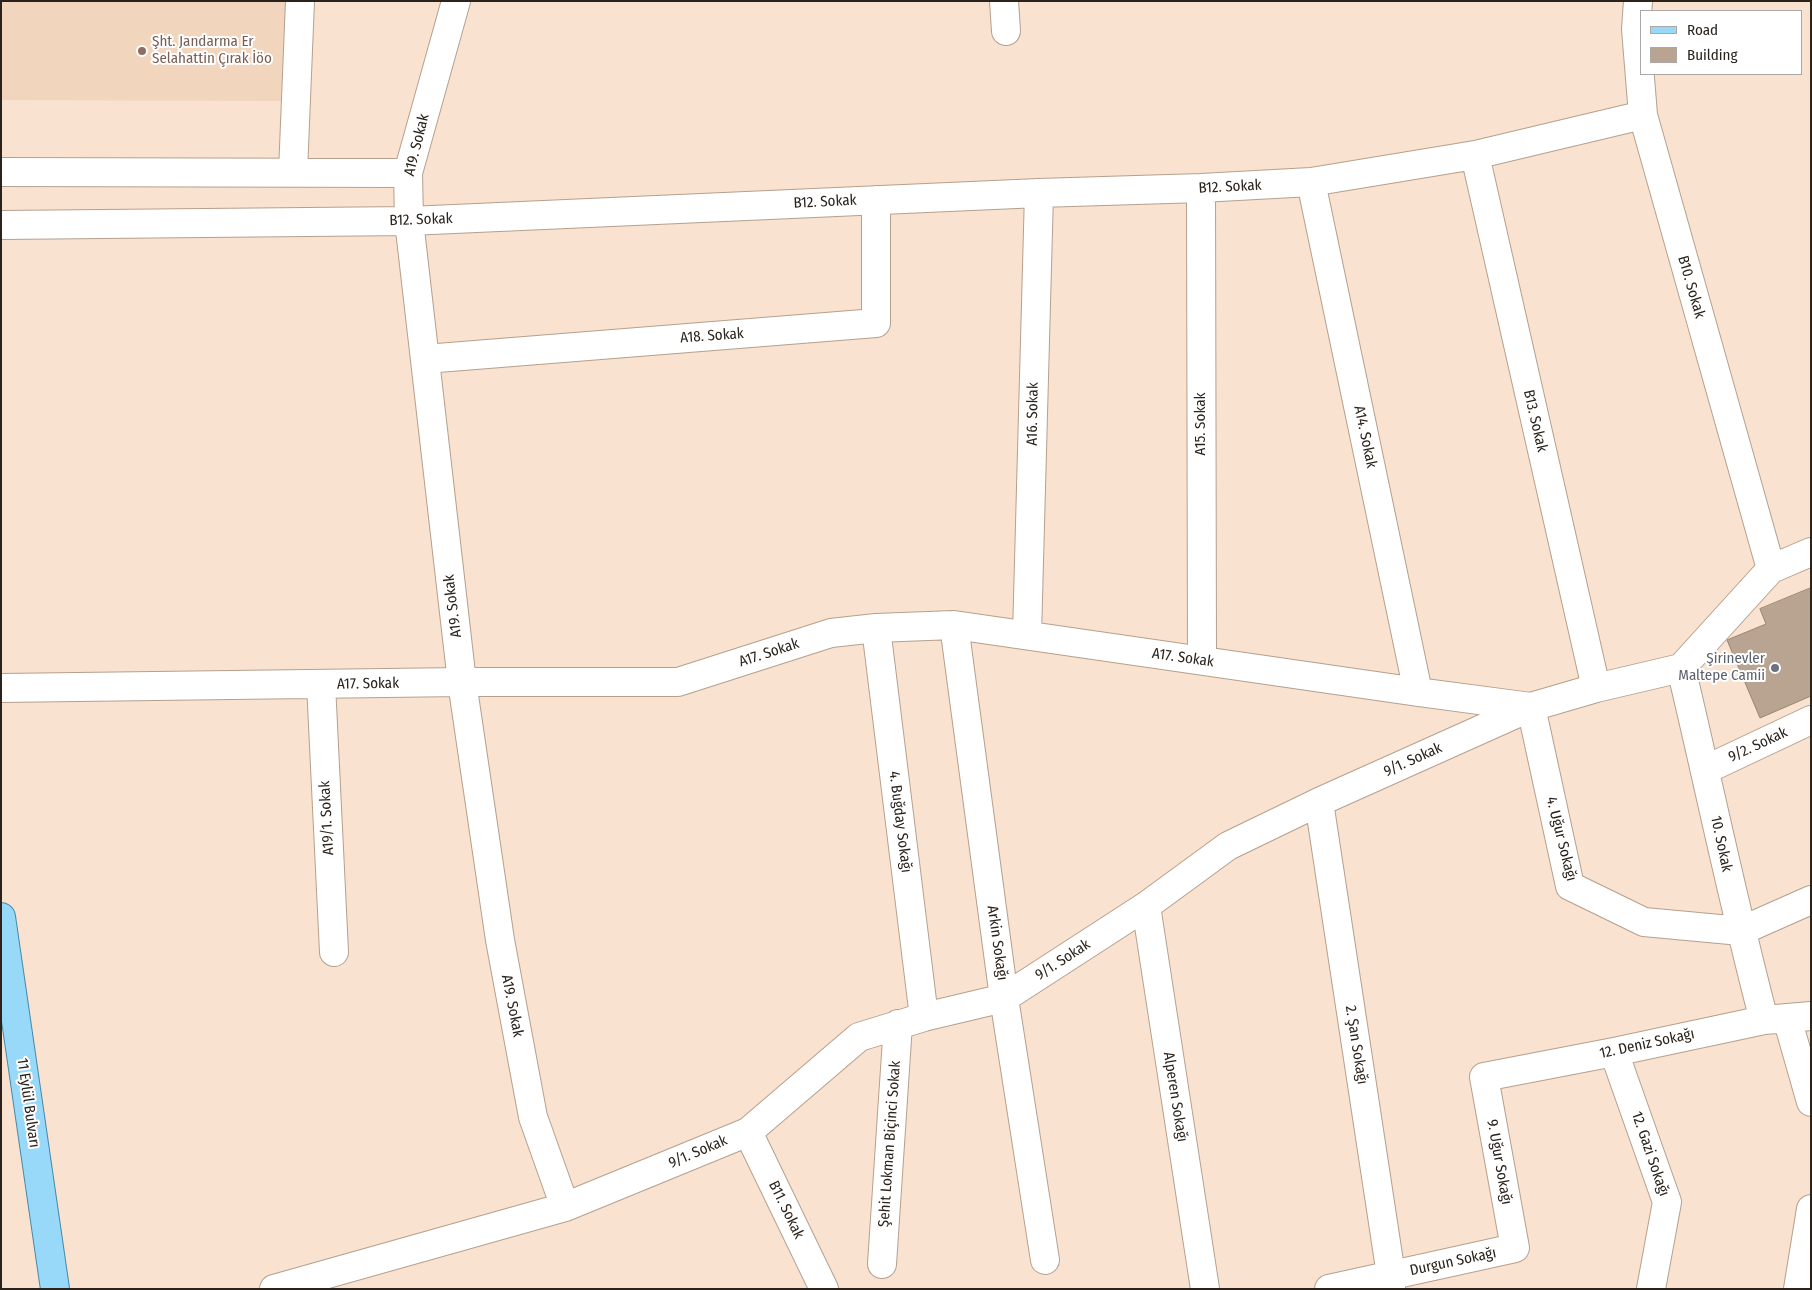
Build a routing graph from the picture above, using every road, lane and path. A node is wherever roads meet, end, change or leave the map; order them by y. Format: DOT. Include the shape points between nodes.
graph roads {
  1 [pos="300,1"];
  2 [pos="456,1"];
  3 [pos="1004,1"];
  4 [pos="1638,1"];
  5 [pos="1006,31"];
  6 [pos="1643,115"];
  7 [pos="1475,155"];
  8 [pos="1,172"];
  9 [pos="293,172"];
  10 [pos="408,173"];
  11 [pos="1311,182"];
  12 [pos="1201,188"];
  13 [pos="1039,193"];
  14 [pos="876,200"];
  15 [pos="409,221"];
  16 [pos="1,225"];
  17 [pos="425,359"];
  18 [pos="1811,552"];
  19 [pos="1771,569"];
  20 [pos="954,625"];
  21 [pos="876,628"];
  22 [pos="1027,635"];
  23 [pos="1202,660"];
  24 [pos="1681,668"];
  25 [pos="462,682"];
  26 [pos="321,684"];
  27 [pos="1,688"];
  28 [pos="1596,688"];
  29 [pos="1418,692"];
  30 [pos="1531,706"];
  31 [pos="1811,720"];
  32 [pos="1705,770"];
  33 [pos="1319,802"];
  34 [pos="1811,900"];
  35 [pos="1146,906"];
  36 [pos="1,917"];
  37 [pos="1740,931"];
  38 [pos="334,952"];
  39 [pos="1004,998"];
  40 [pos="924,1016"];
  41 [pos="1787,1018"];
  42 [pos="898,1024"];
  43 [pos="1614,1052"];
  44 [pos="1484,1076"];
  45 [pos="1811,1102"];
  46 [pos="748,1132"];
  47 [pos="565,1207"];
  48 [pos="1811,1209"];
  49 [pos="1515,1248"];
  50 [pos="1044,1260"];
  51 [pos="882,1264"];
  52 [pos="1391,1282"];
  53 [pos="55,1289"];
  54 [pos="274,1289"];
  55 [pos="824,1289"];
  56 [pos="1205,1289"];
  57 [pos="1329,1289"];
  58 [pos="1651,1289"];
  59 [pos="1798,1289"];
  1 -- 9 [label="street"];
  2 -- 10 [label="street, A19. Sokak"];
  3 -- 5 [label="street"];
  4 -- 6 [label="street, B10. Sokak" via="1636,29"];
  6 -- 7 [label="street, B12. Sokak"];
  6 -- 19 [label="street, B10. Sokak"];
  7 -- 11 [label="street, B12. Sokak"];
  7 -- 28 [label="street, B13. Sokak"];
  8 -- 9 [label="street"];
  9 -- 10 [label="street"];
  10 -- 15 [label="street, A19. Sokak"];
  11 -- 12 [label="street, B12. Sokak"];
  11 -- 29 [label="street, A14. Sokak"];
  12 -- 13 [label="street, B12. Sokak"];
  12 -- 23 [label="street, A15. Sokak"];
  13 -- 14 [label="street, B12. Sokak"];
  13 -- 22 [label="street, A16. Sokak"];
  14 -- 15 [label="street, B12. Sokak"];
  14 -- 17 [label="street, A18. Sokak" via="876,323"];
  15 -- 16 [label="street, B12. Sokak"];
  15 -- 17 [label="street, A19. Sokak"];
  17 -- 25 [label="street, A19. Sokak"];
  18 -- 19 [label="street"];
  19 -- 24 [label="street"];
  20 -- 21 [label="street, A17. Sokak"];
  20 -- 22 [label="street, A17. Sokak"];
  20 -- 39 [label="street, Arkin Sokağı"];
  21 -- 25 [label="street, A17. Sokak" via="831,633 678,682"];
  21 -- 40 [label="street, 4. Buğday Sokağı"];
  22 -- 23 [label="street, A17. Sokak"];
  23 -- 29 [label="street, A17. Sokak"];
  24 -- 28 [label="street, 9/1. Sokak"];
  24 -- 32 [label="street, 10. Sokak"];
  25 -- 26 [label="street, A17. Sokak"];
  25 -- 47 [label="street, A19. Sokak" via="500,940 533,1117"];
  26 -- 27 [label="street, A17. Sokak"];
  26 -- 38 [label="street, A19/1. Sokak"];
  28 -- 30 [label="street, 9/1. Sokak"];
  29 -- 30 [label="street, A17. Sokak"];
  30 -- 33 [label="street, 9/1. Sokak"];
  30 -- 37 [label="street, 4. Uğur Sokağı" via="1570,886 1644,922"];
  31 -- 32 [label="street, 9/2. Sokak"];
  32 -- 37 [label="street, 10. Sokak"];
  33 -- 35 [label="street, 9/1. Sokak" via="1228,846"];
  33 -- 52 [label="street, 2. Şan Sokağı"];
  34 -- 37 [label="street"];
  35 -- 39 [label="street, 9/1. Sokak"];
  35 -- 56 [label="street, Alperen Sokağı"];
  36 -- 53 [label="main road, 11 Eylül Bulvarı"];
  37 -- 41 [label="street, 10. Sokak"];
  39 -- 40 [label="street, 9/1. Sokak"];
  39 -- 50 [label="street, Arkin Sokağı"];
  40 -- 42 [label="street, 9/1. Sokak"];
  41 -- 43 [label="street, 12. Deniz Sokağı"];
  41 -- 45 [label="street, 10. Sokak"];
  42 -- 46 [label="street, 9/1. Sokak" via="859,1037"];
  42 -- 51 [label="street, Şehit Lokman Biçinci Sokak"];
  43 -- 44 [label="street, 12. Deniz Sokağı"];
  43 -- 58 [label="street, 12. Gazi Sokağı" via="1668,1202"];
  44 -- 49 [label="street, 9. Uğur Sokağı"];
  46 -- 47 [label="street, 9/1. Sokak"];
  46 -- 55 [label="street, B11. Sokak"];
  47 -- 54 [label="street, 9/1. Sokak"];
  48 -- 59 [label="street"];
  49 -- 52 [label="street, Durgun Sokağı"];
  52 -- 57 [label="street, Durgun Sokağı"];
}
